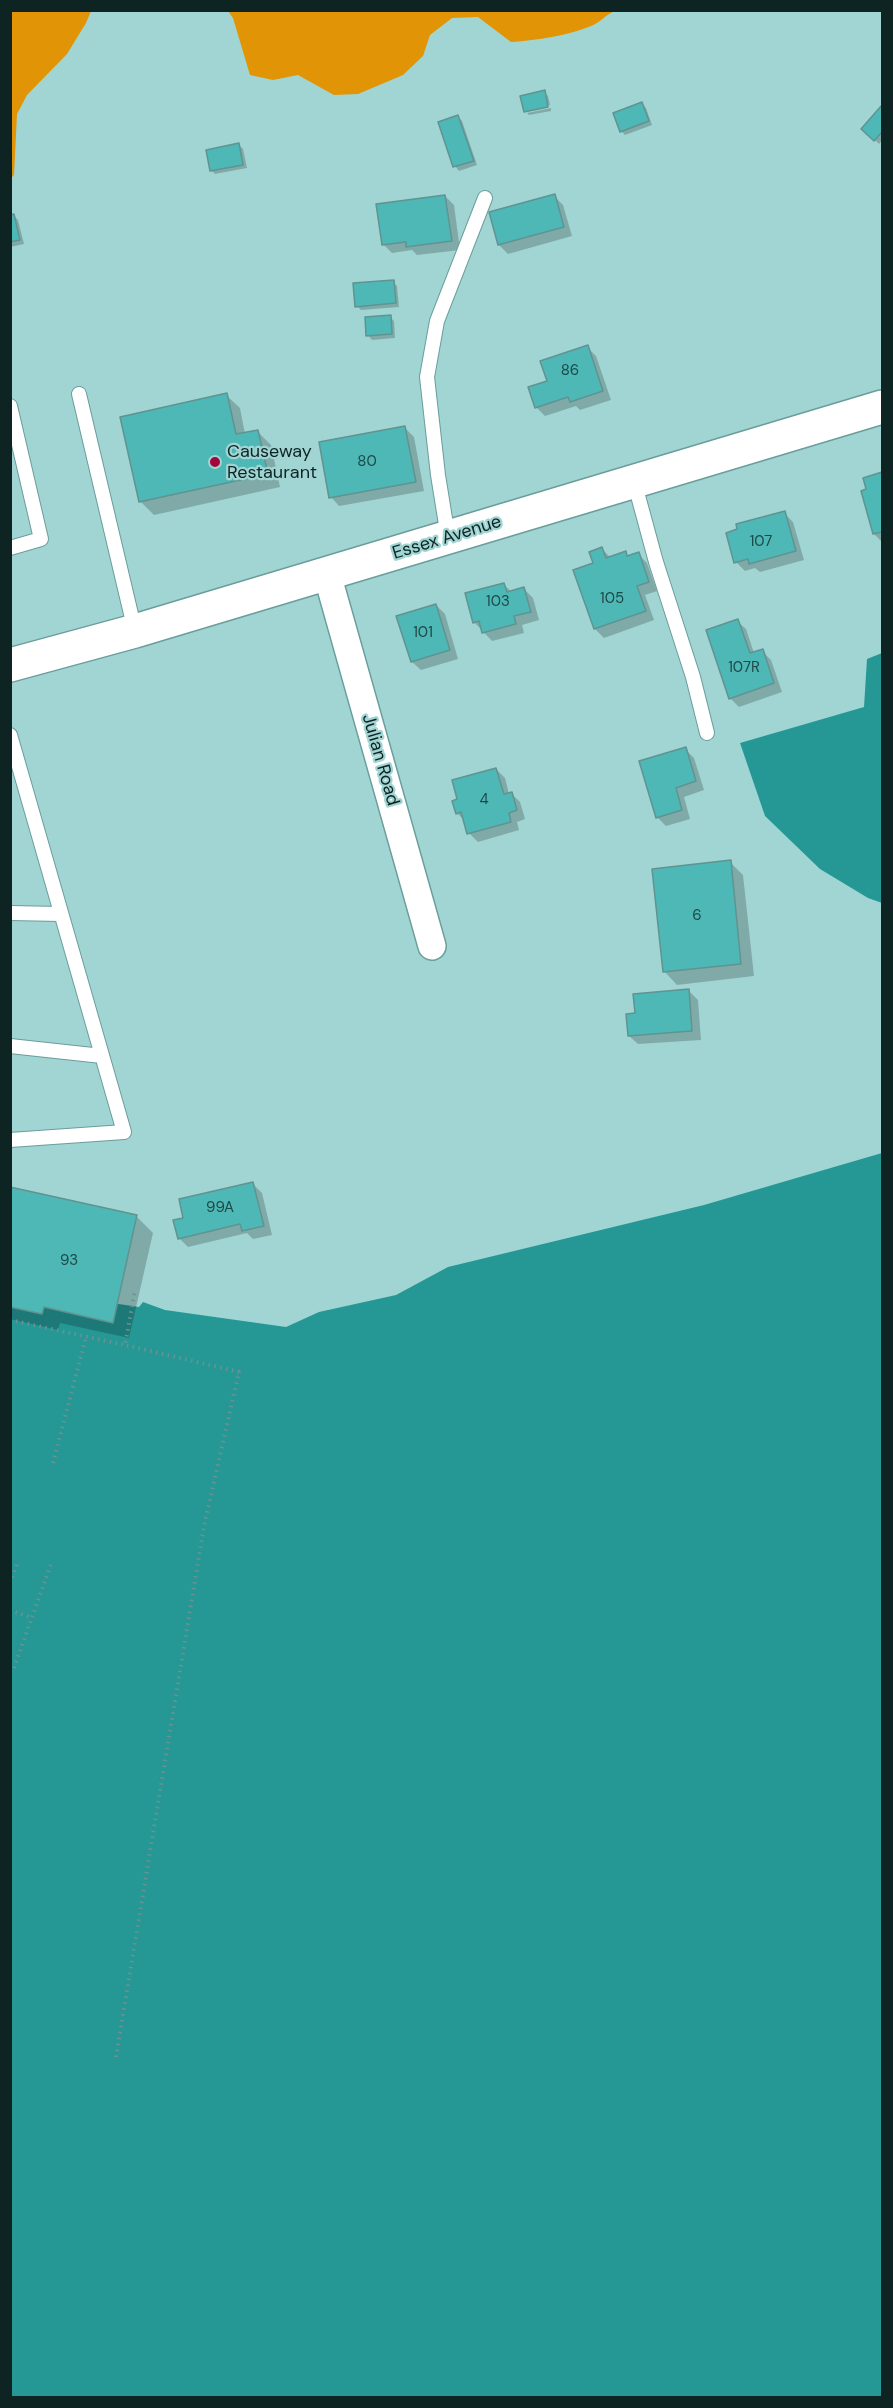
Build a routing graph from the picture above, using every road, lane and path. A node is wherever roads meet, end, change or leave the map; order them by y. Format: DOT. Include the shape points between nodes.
graph roads {
  1 [pos="484,198"];
  2 [pos="79,394"];
  3 [pos="10,406"];
  4 [pos="882,407"];
  5 [pos="634,481"];
  6 [pos="448,537"];
  7 [pos="10,548"];
  8 [pos="327,574"];
  9 [pos="135,632"];
  10 [pos="10,665"];
  11 [pos="707,733"];
  12 [pos="10,735"];
  13 [pos="10,913"];
  14 [pos="61,914"];
  15 [pos="432,946"];
  16 [pos="10,1046"];
  17 [pos="102,1056"];
  18 [pos="10,1140"];
  19 [pos="135,1290"];
  20 [pos="10,1320"];
  21 [pos="86,1337"];
  22 [pos="125,1345"];
  23 [pos="53,1463"];
  24 [pos="17,1564"];
  25 [pos="51,1564"];
  26 [pos="10,1583"];
  27 [pos="10,1610"];
  28 [pos="32,1618"];
  29 [pos="14,1668"];
  30 [pos="116,2057"];
  1 -- 6 [label="lane" via="437,321 427,377"];
  2 -- 9 [label="lane"];
  3 -- 7 [label="lane" via="41,539"];
  4 -- 5 [label="street, Essex Avenue"];
  5 -- 6 [label="street, Essex Avenue"];
  5 -- 11 [label="lane"];
  6 -- 8 [label="street, Essex Avenue"];
  8 -- 9 [label="street, Essex Avenue"];
  8 -- 15 [label="street, Julian Road"];
  9 -- 10 [label="street, Essex Avenue"];
  12 -- 14 [label="lane"];
  13 -- 14 [label="lane"];
  14 -- 17 [label="lane"];
  16 -- 17 [label="lane"];
  17 -- 18 [label="lane" via="124,1132"];
  19 -- 22 [label="path"];
  20 -- 21 [label="path"];
  21 -- 22 [label="path"];
  21 -- 23 [label="path"];
  22 -- 30 [label="path" via="239,1372 204,1526"];
  24 -- 26 [label="path"];
  25 -- 28 [label="path"];
  27 -- 28 [label="path"];
  28 -- 29 [label="path"];
}
